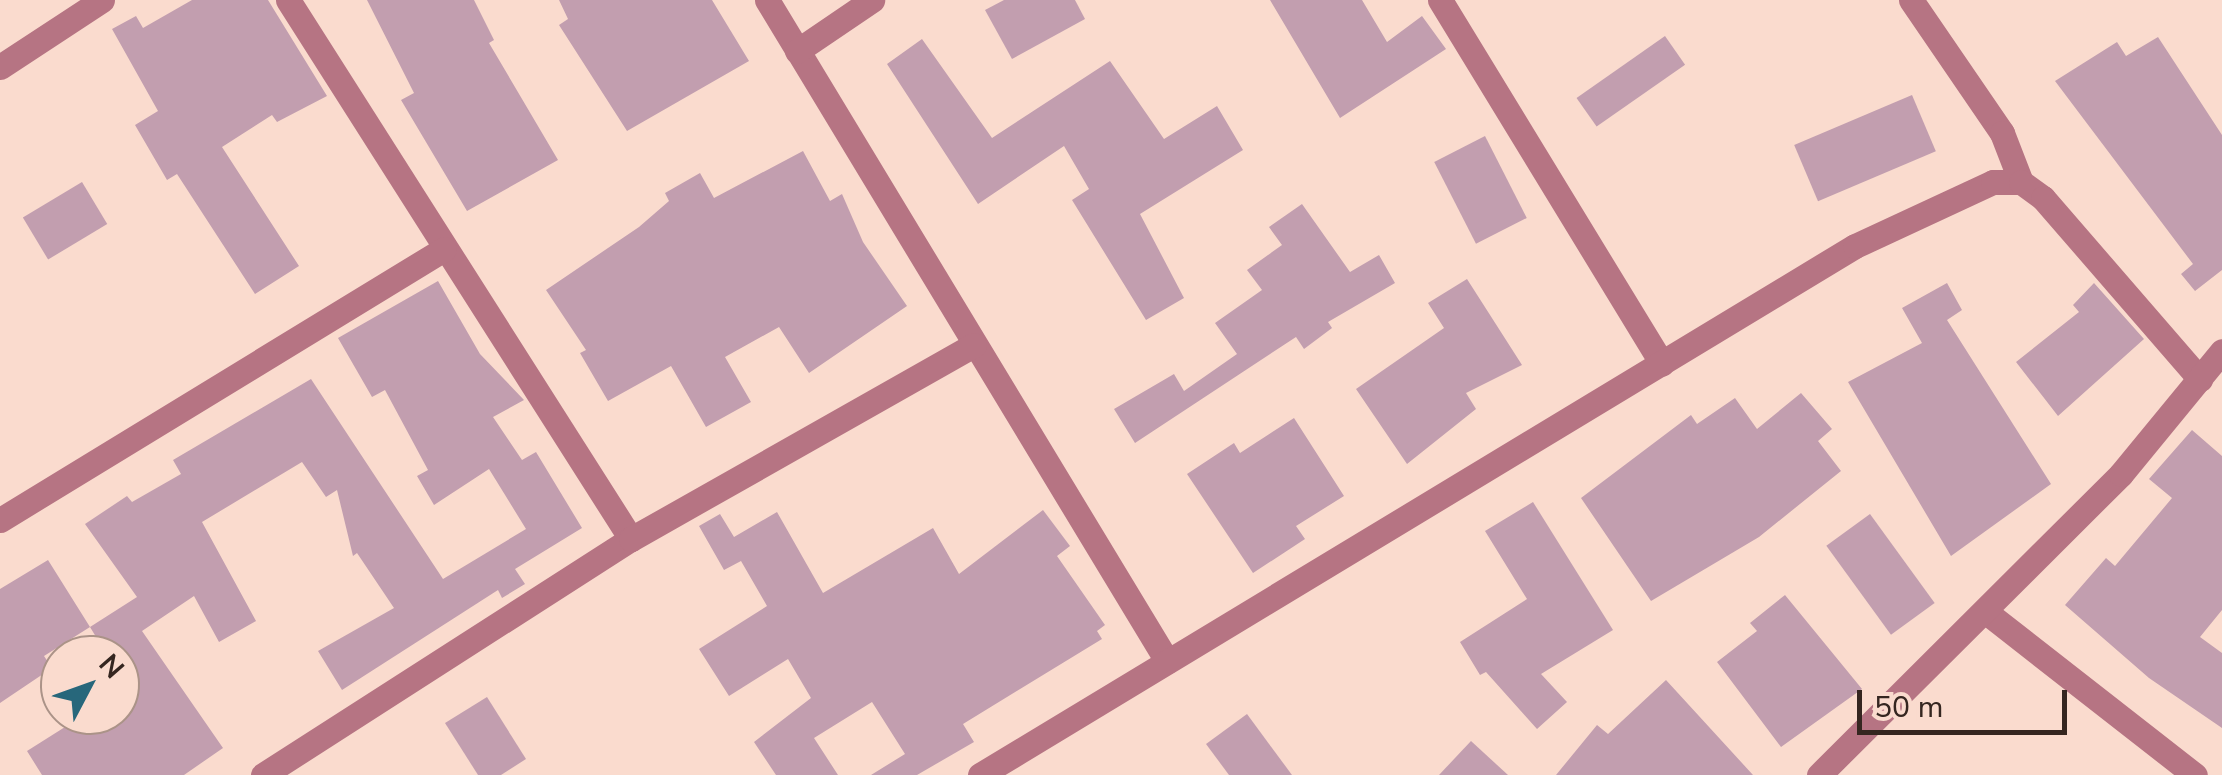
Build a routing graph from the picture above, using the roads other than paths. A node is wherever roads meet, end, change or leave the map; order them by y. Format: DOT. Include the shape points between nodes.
graph roads {
  1 [pos="102,0"];
  2 [pos="288,0"];
  3 [pos="767,0"];
  4 [pos="872,0"];
  5 [pos="1440,0"];
  6 [pos="1910,0"];
  7 [pos="797,51"];
  8 [pos="0,68"];
  9 [pos="2021,182"];
  10 [pos="444,250"];
  11 [pos="974,345"];
  12 [pos="2222,351"];
  13 [pos="1662,363"];
  14 [pos="2200,379"];
  15 [pos="0,520"];
  16 [pos="630,540"];
  17 [pos="1986,612"];
  18 [pos="1167,662"];
  19 [pos="262,775"];
  20 [pos="980,775"];
  21 [pos="1819,775"];
  22 [pos="2196,775"];
  1 -- 8 [label="street"];
  2 -- 10 [label="street"];
  3 -- 7 [label="street"];
  4 -- 7 [label="street"];
  5 -- 13 [label="street"];
  6 -- 9 [label="street" via="2002,133"];
  7 -- 11 [label="street" via="938,274"];
  9 -- 13 [label="street" via="1993,182 1854,246"];
  9 -- 14 [label="street" via="2043,198"];
  10 -- 15 [label="street"];
  10 -- 16 [label="street"];
  11 -- 16 [label="street"];
  11 -- 18 [label="street"];
  12 -- 14 [label="street"];
  13 -- 18 [label="street"];
  14 -- 17 [label="street" via="2121,474"];
  16 -- 19 [label="street"];
  17 -- 21 [label="street"];
  17 -- 22 [label="street"];
  18 -- 20 [label="street"];
}
